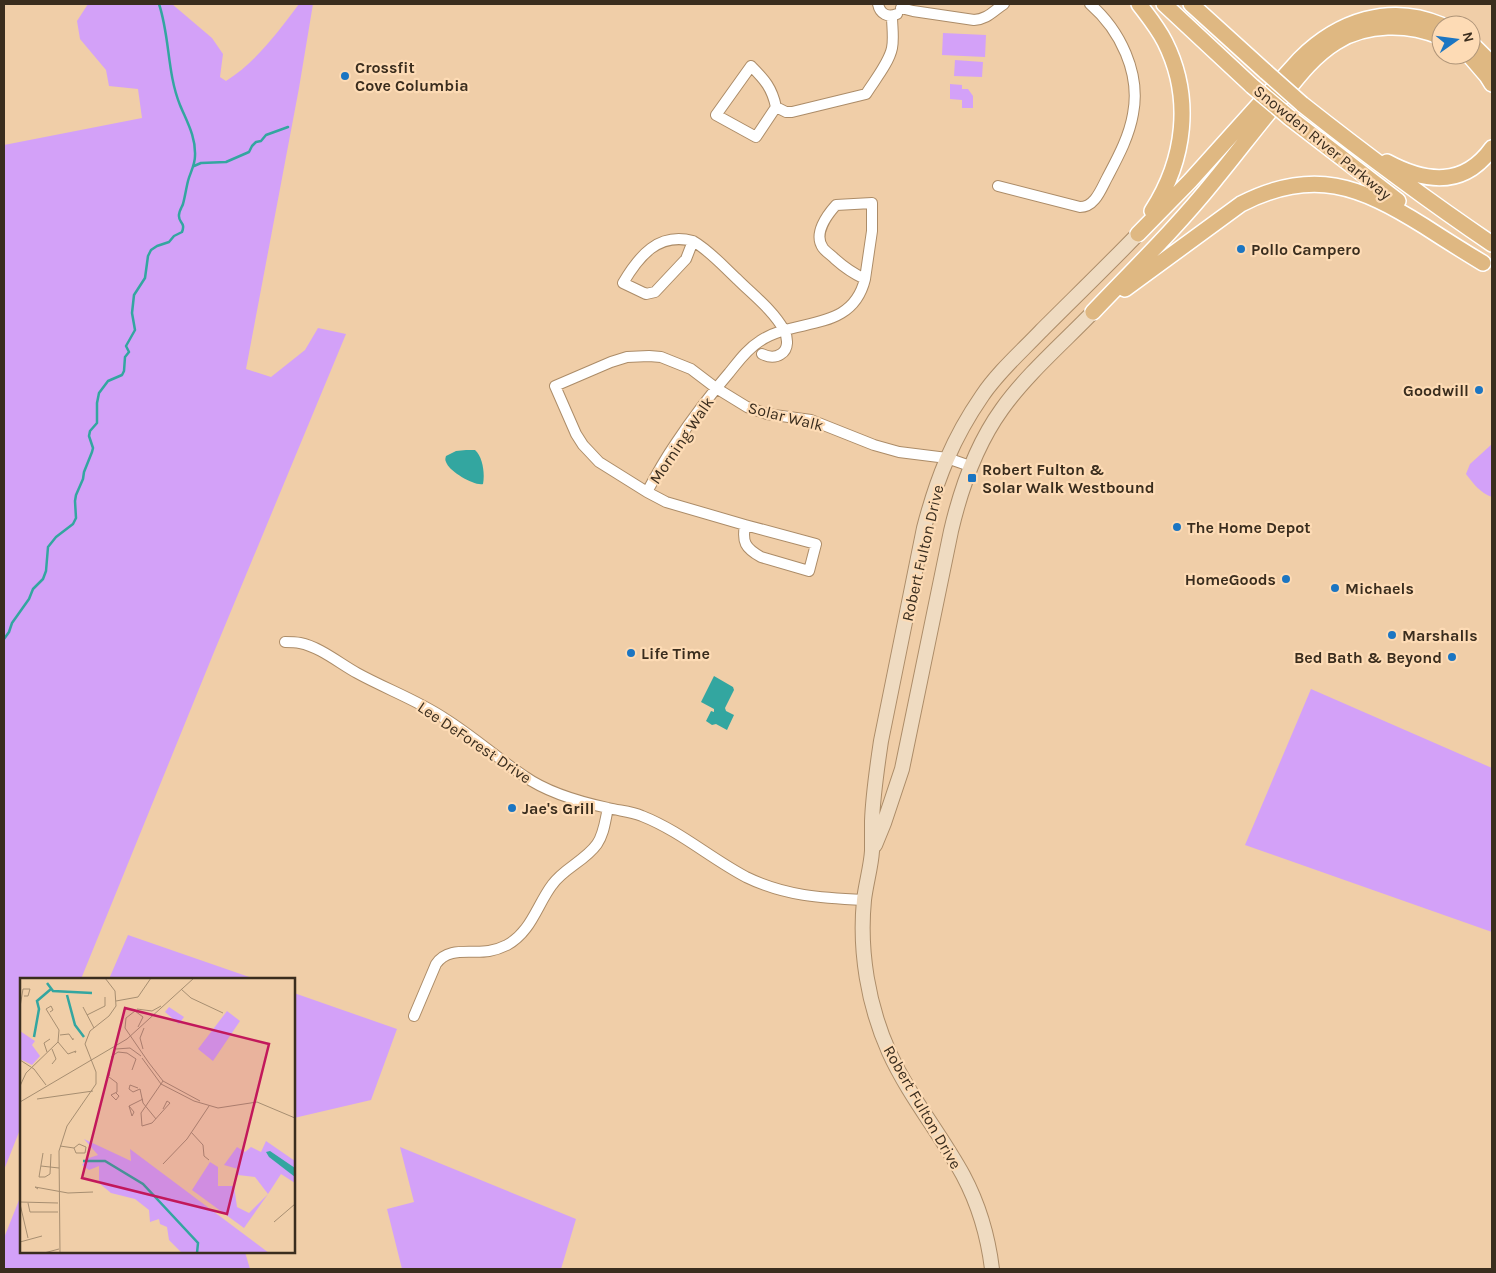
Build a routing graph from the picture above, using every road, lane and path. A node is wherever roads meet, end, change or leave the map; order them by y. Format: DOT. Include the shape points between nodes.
graph roads {
  1 [pos="878,4"];
  2 [pos="1004,4"];
  3 [pos="1090,4"];
  4 [pos="1139,4"];
  5 [pos="1164,4"];
  6 [pos="1191,4"];
  7 [pos="902,6"];
  8 [pos="892,16"];
  9 [pos="1431,22"];
  10 [pos="1431,33"];
  11 [pos="1481,53"];
  12 [pos="1492,64"];
  13 [pos="1478,65"];
  14 [pos="1492,84"];
  15 [pos="776,107"];
  16 [pos="1337,131"];
  17 [pos="1492,148"];
  18 [pos="998,186"];
  19 [pos="1138,234"];
  20 [pos="693,241"];
  21 [pos="1492,244"];
  22 [pos="1488,266"];
  23 [pos="865,279"];
  24 [pos="1093,312"];
  25 [pos="785,331"];
  26 [pos="762,354"];
  27 [pos="716,388"];
  28 [pos="947,458"];
  29 [pos="970,466"];
  30 [pos="647,492"];
  31 [pos="746,525"];
  32 [pos="285,642"];
  33 [pos="608,808"];
  34 [pos="872,852"];
  35 [pos="864,900"];
  36 [pos="414,1016"];
  37 [pos="992,1269"];
  1 -- 8 [label="street" via="880,11"];
  2 -- 7 [label="street" via="988,17 974,20 913,11"];
  3 -- 18 [label="street" via="1117,35 1133,78 1134,113 1118,156 1097,197 1085,207"];
  4 -- 19 [label="main road" via="1161,34 1170,54 1182,110 1177,158 1159,201"];
  5 -- 22 [label="main road, Snowden River Parkway, bridge" via="1290,118 1368,180"];
  6 -- 16 [label="main road, Snowden River Parkway, bridge" via="1302,104"];
  7 -- 8 [label="street"];
  8 -- 15 [label="street" via="892,48 866,94 792,112"];
  9 -- 19 [label="main road" via="1410,16 1381,16 1354,22 1318,42"];
  10 -- 24 [label="main road" via="1409,28 1368,29 1347,36 1325,50 1307,65 1204,193"];
  11 -- 12 [label="main road"];
  13 -- 14 [label="main road"];
  15 -- 15 [label="street" via="771,88 752,66 716,115 756,138"];
  16 -- 17 [label="main road" via="1389,163 1437,178 1471,170"];
  16 -- 21 [label="main road, Snowden River Parkway"];
  19 -- 28 [label="street, Robert Fulton Drive" via="1004,370 983,395"];
  20 -- 20 [label="street" via="686,259 655,292 646,294 623,283 652,247 672,239"];
  20 -- 25 [label="street" via="708,251 771,311"];
  22 -- 24 [label="main road" via="1397,209 1360,192 1326,185 1283,187 1241,204"];
  23 -- 23 [label="street, Morning Walk" via="848,271 820,242 823,224 836,205 872,203 872,231"];
  23 -- 25 [label="street, Morning Walk" via="860,294 848,309 823,321"];
  24 -- 29 [label="street, Robert Fulton Drive" via="1020,386 982,441"];
  25 -- 26 [label="street" via="788,341 781,354 772,357"];
  25 -- 27 [label="street, Morning Walk" via="763,339 747,351"];
  27 -- 28 [label="street, Solar Walk" via="756,411 811,420 899,452"];
  27 -- 30 [label="street, Morning Walk" via="675,444"];
  27 -- 30 [label="street, Solar Walk" via="683,364 650,356 611,362 555,386 583,445 599,462"];
  28 -- 29 [label="street, Solar Walk"];
  28 -- 34 [label="street, Robert Fulton Drive" via="924,528 881,741 872,819"];
  29 -- 34 [label="street, Robert Fulton Drive" via="957,504 902,769"];
  30 -- 31 [label="street" via="666,502"];
  31 -- 31 [label="street" via="816,544 809,571 761,557 748,549 744,540"];
  32 -- 33 [label="street, Lee DeForest Drive" via="315,648 443,717 524,777 572,798"];
  33 -- 35 [label="street, Lee DeForest Drive" via="631,812 669,828 745,876 780,890 811,897"];
  33 -- 36 [label="street" via="603,832 592,851 552,884 525,930 501,948 450,953 440,958"];
  34 -- 35 [label="street, Robert Fulton Drive"];
  35 -- 37 [label="street, Robert Fulton Drive" via="864,955 880,1028 900,1073 964,1176 982,1218"];
}
